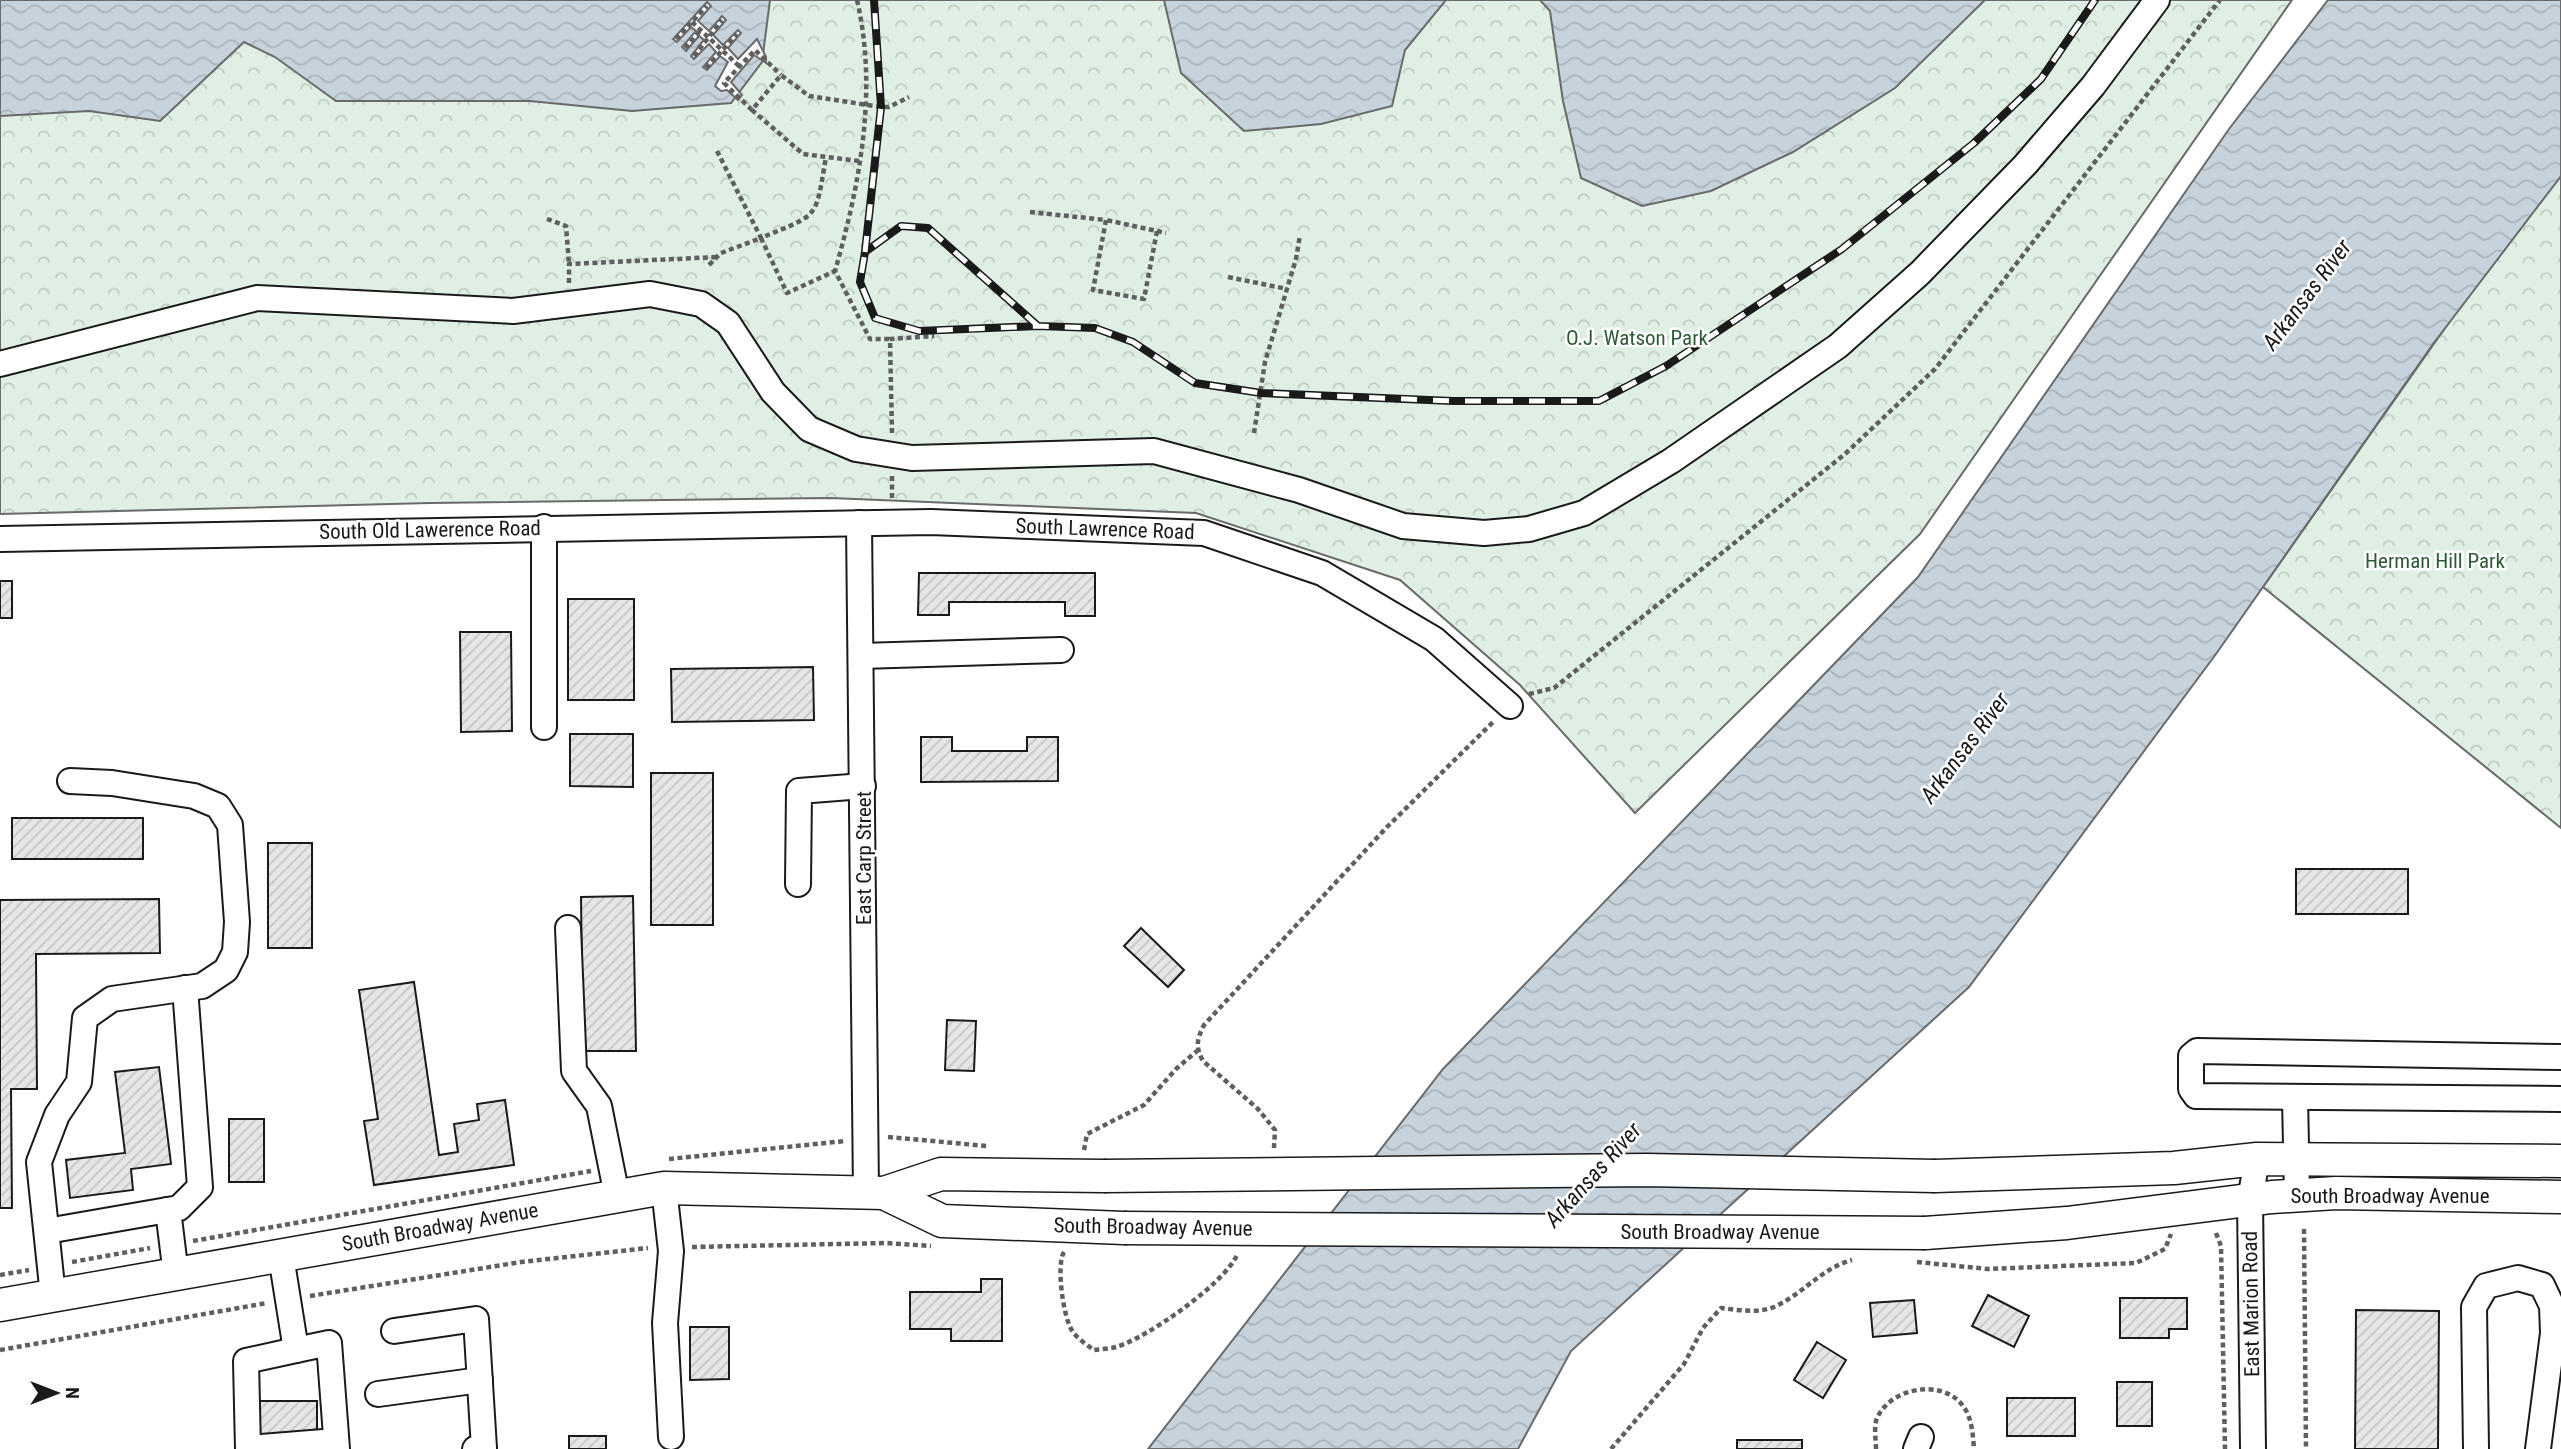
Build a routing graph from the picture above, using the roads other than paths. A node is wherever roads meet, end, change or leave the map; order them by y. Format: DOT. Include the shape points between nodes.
graph roads {
  1 [pos="2157,0"];
  2 [pos="0,364"];
  3 [pos="859,523"];
  4 [pos="544,527"];
  5 [pos="0,539"];
  6 [pos="1060,650"];
  7 [pos="861,656"];
  8 [pos="1510,706"];
  9 [pos="544,727"];
  10 [pos="70,781"];
  11 [pos="863,786"];
  12 [pos="798,884"];
  13 [pos="568,928"];
  14 [pos="186,988"];
  15 [pos="2561,1057"];
  16 [pos="2295,1097"];
  17 [pos="2561,1099"];
  18 [pos="2257,1160"];
  19 [pos="2296,1160"];
  20 [pos="2561,1161"];
  21 [pos="664,1188"];
  22 [pos="875,1193"];
  23 [pos="617,1196"];
  24 [pos="2297,1196"];
  25 [pos="2561,1196"];
  26 [pos="2250,1200"];
  27 [pos="168,1210"];
  28 [pos="47,1231"];
  29 [pos="281,1256"];
  30 [pos="176,1275"];
  31 [pos="53,1296"];
  32 [pos="0,1305"];
  33 [pos="394,1331"];
  34 [pos="296,1350"];
  35 [pos="480,1380"];
  36 [pos="378,1394"];
  37 [pos="671,1437"];
  38 [pos="337,1445"];
  39 [pos="248,1449"];
  40 [pos="475,1449"];
  41 [pos="2253,1449"];
  42 [pos="2476,1449"];
  43 [pos="2538,1449"];
  1 -- 2 [label="street" via="2033,156 1920,273 1838,346 1671,461 1584,513 1530,529 1484,533 1403,526 1298,490 1154,450 912,458 856,449 809,429 773,392 728,323 701,304 650,294 513,310 257,298"];
  3 -- 4 [label="street, South Old Lawerence Road"];
  3 -- 7 [label="street, East Carp Street"];
  3 -- 8 [label="street, South Lawrence Road" via="1204,533 1322,573 1434,639"];
  4 -- 5 [label="street, South Old Lawerence Road"];
  4 -- 9 [label="street"];
  6 -- 7 [label="street"];
  7 -- 11 [label="street, East Carp Street"];
  10 -- 14 [label="street" via="194,796 218,806 230,825 235,952 226,970 202,986"];
  11 -- 12 [label="street" via="799,791"];
  11 -- 22 [label="street, East Carp Street"];
  13 -- 23 [label="street" via="574,1070 599,1106"];
  14 -- 27 [label="street" via="200,1187 179,1208"];
  14 -- 28 [label="street" via="112,999 85,1018 79,1082 57,1115 40,1162"];
  15 -- 16 [label="street" via="2197,1051 2190,1056 2190,1089 2196,1097"];
  16 -- 17 [label="street"];
  16 -- 19 [label="street"];
  18 -- 19 [label="main road, South Broadway Avenue"];
  18 -- 22 [label="main road, South Broadway Avenue, bridge" via="2174,1168 1935,1177 1647,1170 941,1174"];
  18 -- 26 [label="street, East Marion Road"];
  19 -- 20 [label="main road, South Broadway Avenue"];
  19 -- 24 [label="street"];
  21 -- 22 [label="main road, South Broadway Avenue"];
  21 -- 23 [label="main road, South Broadway Avenue"];
  21 -- 37 [label="street" via="671,1247 665,1323"];
  22 -- 26 [label="main road, South Broadway Avenue, bridge" via="942,1221 1124,1228 1925,1233 2067,1223"];
  23 -- 29 [label="main road, South Broadway Avenue"];
  24 -- 25 [label="main road, South Broadway Avenue"];
  24 -- 26 [label="main road, South Broadway Avenue"];
  26 -- 41 [label="street, East Marion Road"];
  27 -- 28 [label="street"];
  27 -- 30 [label="street"];
  28 -- 31 [label="street"];
  29 -- 30 [label="main road, South Broadway Avenue"];
  29 -- 34 [label="street"];
  30 -- 31 [label="main road, South Broadway Avenue"];
  31 -- 32 [label="main road, South Broadway Avenue"];
  33 -- 35 [label="street" via="476,1319"];
  34 -- 38 [label="street" via="329,1343"];
  34 -- 39 [label="street" via="246,1361"];
  35 -- 36 [label="street"];
  35 -- 40 [label="street" via="484,1448"];
  38 -- 39 [label="street"];
  42 -- 43 [label="street" via="2474,1307 2486,1286 2518,1278 2542,1285 2552,1306 2553,1333"];
}
